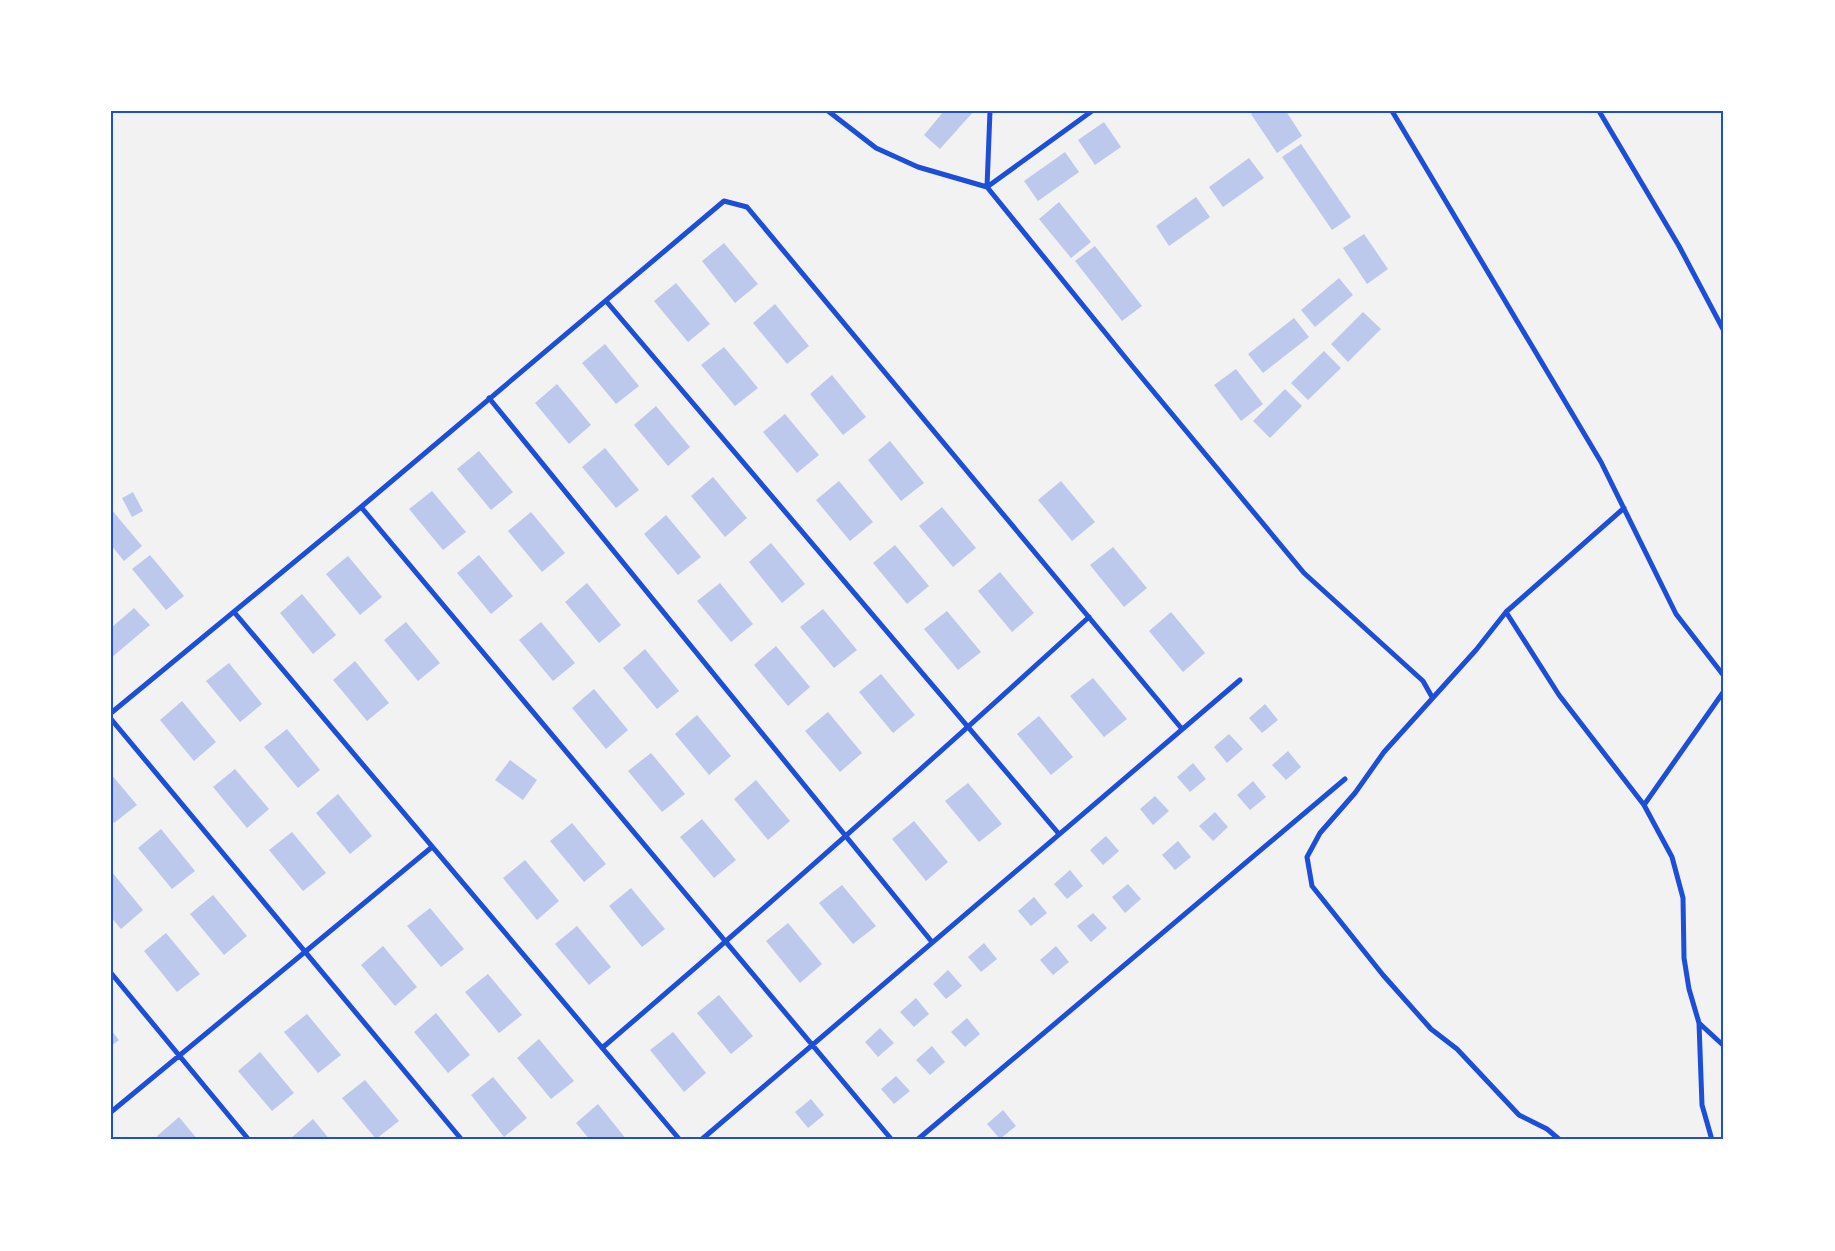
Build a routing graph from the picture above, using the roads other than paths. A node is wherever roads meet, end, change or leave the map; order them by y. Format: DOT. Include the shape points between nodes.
graph roads {
  1 [pos="828,111"];
  2 [pos="990,111"];
  3 [pos="1092,111"];
  4 [pos="1392,111"];
  5 [pos="1599,111"];
  6 [pos="987,187"];
  7 [pos="606,301"];
  8 [pos="1724,331"];
  9 [pos="490,398"];
  10 [pos="360,507"];
  11 [pos="1624,508"];
  12 [pos="234,612"];
  13 [pos="1506,612"];
  14 [pos="1089,617"];
  15 [pos="1724,676"];
  16 [pos="1240,680"];
  17 [pos="1724,692"];
  18 [pos="1432,697"];
  19 [pos="111,713"];
  20 [pos="111,719"];
  21 [pos="968,728"];
  22 [pos="1182,729"];
  23 [pos="1345,779"];
  24 [pos="1644,805"];
  25 [pos="1059,834"];
  26 [pos="846,836"];
  27 [pos="432,847"];
  28 [pos="726,942"];
  29 [pos="932,942"];
  30 [pos="306,952"];
  31 [pos="111,973"];
  32 [pos="1699,1023"];
  33 [pos="812,1044"];
  34 [pos="1724,1046"];
  35 [pos="602,1048"];
  36 [pos="180,1056"];
  37 [pos="111,1112"];
  38 [pos="249,1140"];
  39 [pos="462,1140"];
  40 [pos="680,1140"];
  41 [pos="701,1140"];
  42 [pos="892,1140"];
  43 [pos="917,1140"];
  44 [pos="1560,1140"];
  45 [pos="1712,1140"];
  1 -- 6 [label="street" via="876,148 918,166"];
  2 -- 6 [label="street"];
  3 -- 6 [label="street"];
  4 -- 11 [label="street" via="1596,453"];
  5 -- 8 [label="street" via="1679,246"];
  6 -- 18 [label="street" via="1304,573 1424,681"];
  7 -- 9 [label="street"];
  7 -- 14 [label="street" via="724,201 747,206"];
  7 -- 21 [label="street"];
  9 -- 10 [label="street"];
  9 -- 26 [label="street"];
  10 -- 12 [label="street"];
  10 -- 28 [label="street"];
  11 -- 13 [label="street"];
  11 -- 15 [label="street" via="1676,614"];
  12 -- 19 [label="street"];
  12 -- 27 [label="street"];
  13 -- 18 [label="street"];
  13 -- 24 [label="street" via="1559,694"];
  14 -- 21 [label="street"];
  14 -- 22 [label="street"];
  16 -- 22 [label="street"];
  17 -- 24 [label="street"];
  18 -- 44 [label="street" via="1320,832 1307,857 1312,886 1431,1029 1457,1049 1520,1115"];
  20 -- 30 [label="street"];
  21 -- 25 [label="street"];
  21 -- 26 [label="street"];
  22 -- 25 [label="street"];
  23 -- 43 [label="street"];
  24 -- 32 [label="street" via="1672,857 1683,898 1684,958"];
  25 -- 29 [label="street"];
  26 -- 28 [label="street"];
  26 -- 29 [label="street"];
  27 -- 30 [label="street"];
  27 -- 35 [label="street"];
  28 -- 33 [label="street"];
  28 -- 35 [label="street"];
  29 -- 33 [label="street"];
  30 -- 36 [label="street"];
  30 -- 39 [label="street"];
  31 -- 36 [label="street"];
  32 -- 34 [label="street"];
  32 -- 45 [label="street" via="1702,1104"];
  33 -- 41 [label="street"];
  33 -- 42 [label="street"];
  35 -- 40 [label="street"];
  36 -- 37 [label="street"];
  36 -- 38 [label="street"];
}
